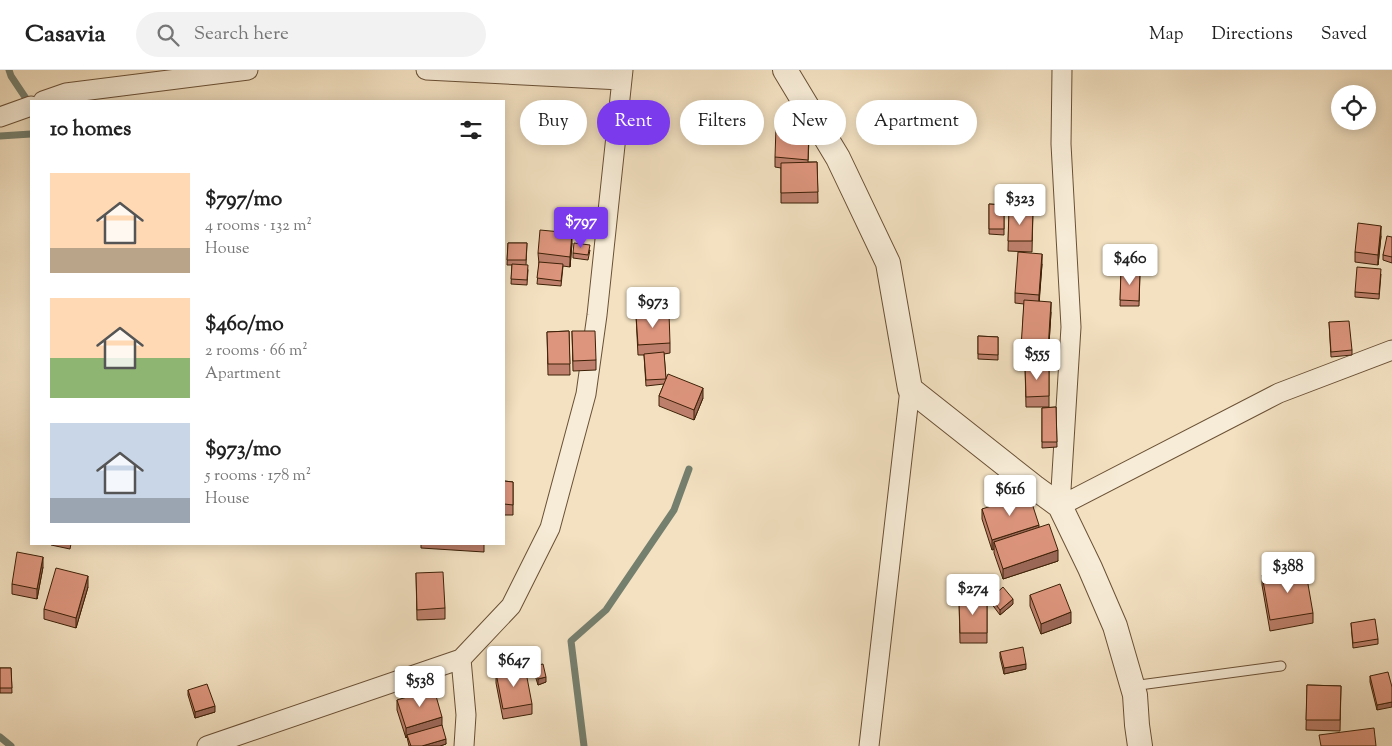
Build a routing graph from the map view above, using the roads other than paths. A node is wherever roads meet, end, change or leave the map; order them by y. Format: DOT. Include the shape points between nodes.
graph roads {
  1 [pos="248,70"];
  2 [pos="426,70"];
  3 [pos="785,70"];
  4 [pos="1062,70"];
  5 [pos="622,75"];
  6 [pos="46,100"];
  7 [pos="30,106"];
  8 [pos="0,117"];
  9 [pos="1392,350"];
  10 [pos="910,389"];
  11 [pos="1060,506"];
  12 [pos="461,659"];
  13 [pos="1281,666"];
  14 [pos="1132,686"];
  15 [pos="208,746"];
  16 [pos="464,746"];
  17 [pos="869,746"];
  18 [pos="1140,746"];
  1 -- 6 [label="street" via="66,93"];
  2 -- 5 [label="street"];
  3 -- 10 [label="street" via="838,158 888,263"];
  4 -- 11 [label="street" via="1061,144 1071,327"];
  5 -- 12 [label="street" via="586,394 550,528 511,606"];
  7 -- 8 [label="street"];
  9 -- 11 [label="street" via="1279,393"];
  10 -- 11 [label="street"];
  10 -- 17 [label="street"];
  11 -- 14 [label="street" via="1115,626"];
  12 -- 15 [label="street"];
  12 -- 16 [label="street" via="466,715"];
  13 -- 14 [label="lane"];
  14 -- 18 [label="street" via="1136,695"];
}
